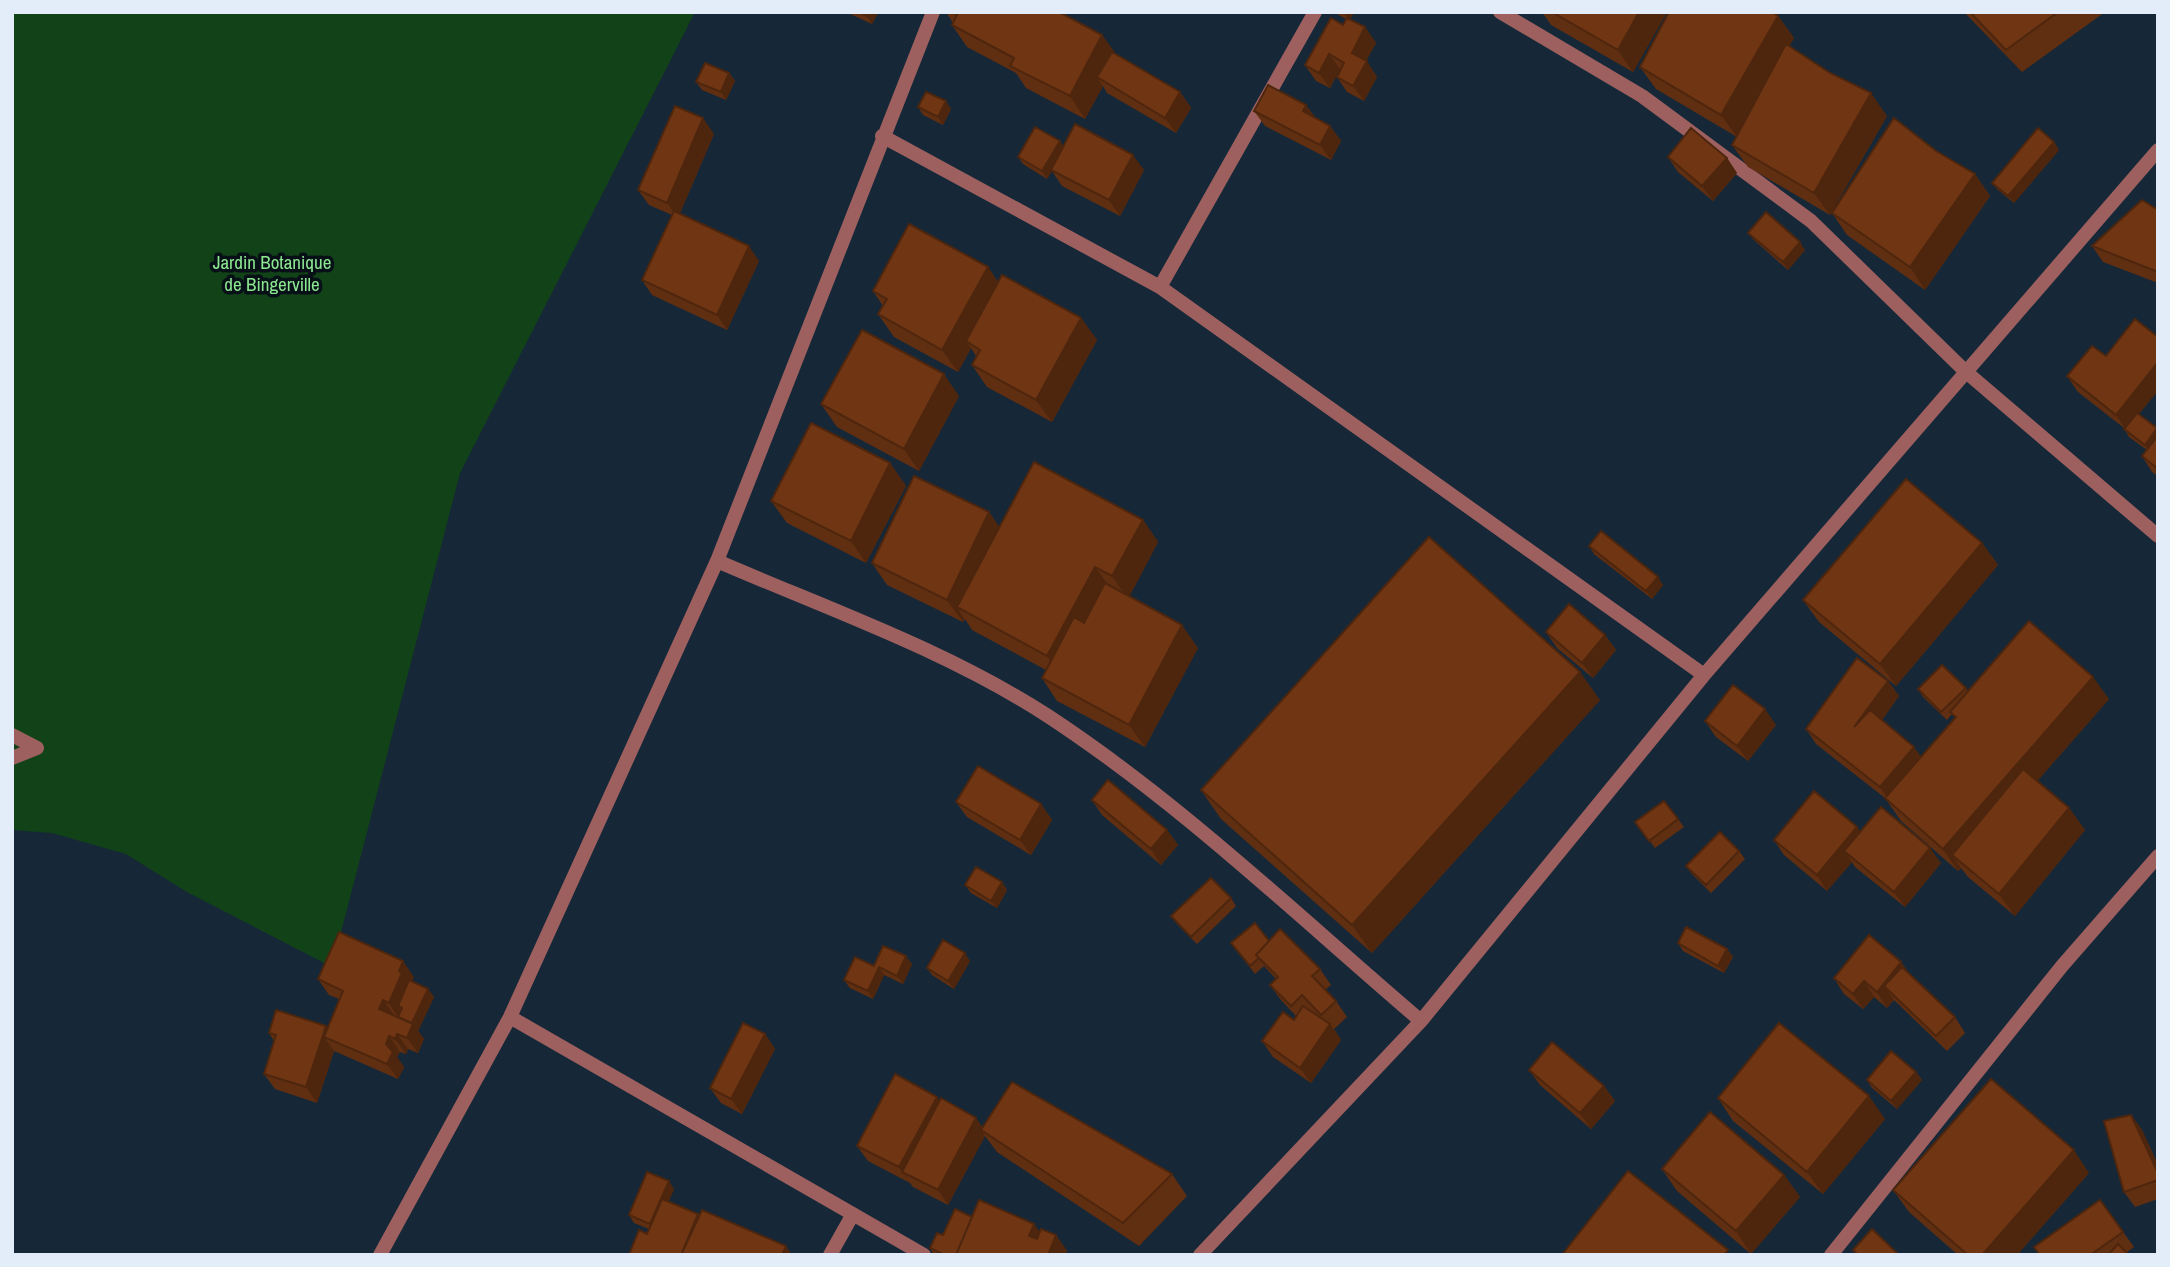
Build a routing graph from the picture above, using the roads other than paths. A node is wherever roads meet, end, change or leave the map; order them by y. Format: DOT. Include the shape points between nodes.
graph roads {
  1 [pos="933,12"];
  2 [pos="1315,12"];
  3 [pos="1500,12"];
  4 [pos="882,136"];
  5 [pos="2158,150"];
  6 [pos="1160,287"];
  7 [pos="1965,371"];
  8 [pos="2158,536"];
  9 [pos="717,561"];
  10 [pos="1704,675"];
  11 [pos="12,735"];
  12 [pos="12,758"];
  13 [pos="2158,856"];
  14 [pos="510,1017"];
  15 [pos="1421,1021"];
  16 [pos="853,1214"];
  17 [pos="380,1255"];
  18 [pos="830,1255"];
  19 [pos="924,1255"];
  20 [pos="1200,1255"];
  21 [pos="1831,1255"];
  1 -- 4 [label="street"];
  2 -- 6 [label="street"];
  3 -- 7 [label="street" via="1642,96 1811,221"];
  4 -- 6 [label="street"];
  4 -- 9 [label="street"];
  5 -- 7 [label="street"];
  6 -- 10 [label="street"];
  7 -- 8 [label="street"];
  7 -- 10 [label="street"];
  9 -- 14 [label="street"];
  9 -- 15 [label="street" via="953,663 1047,716 1152,791"];
  10 -- 15 [label="street"];
  11 -- 12 [label="street" via="37,748"];
  13 -- 21 [label="street" via="2062,966"];
  14 -- 16 [label="street"];
  14 -- 17 [label="street"];
  15 -- 20 [label="street"];
  16 -- 18 [label="street"];
  16 -- 19 [label="street"];
}
